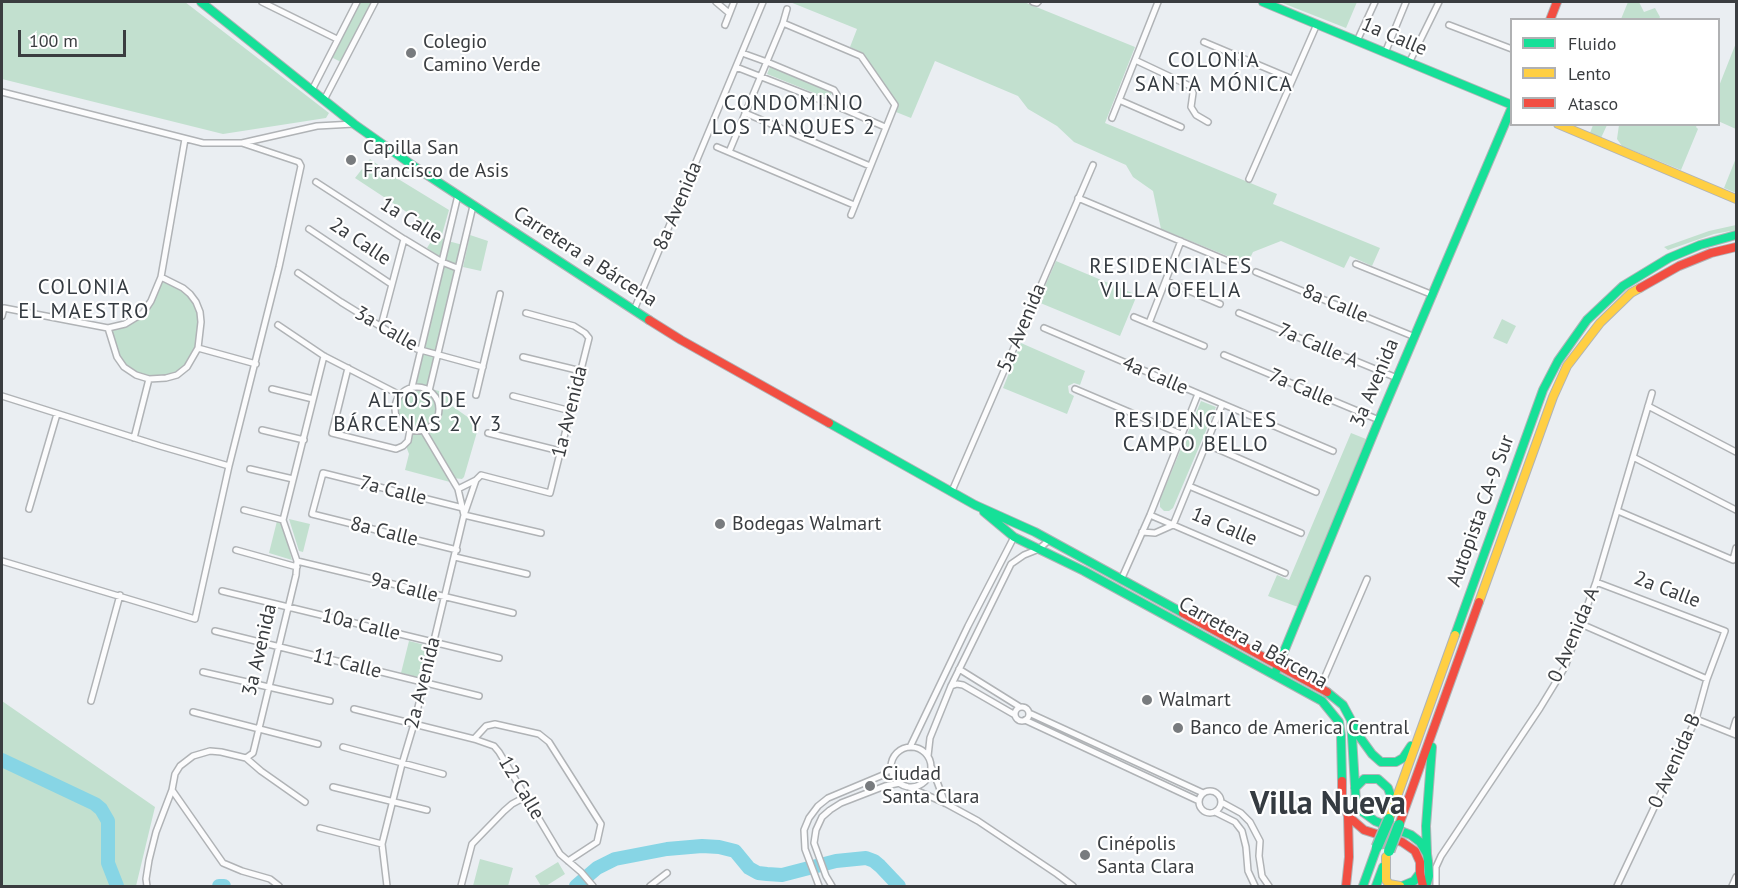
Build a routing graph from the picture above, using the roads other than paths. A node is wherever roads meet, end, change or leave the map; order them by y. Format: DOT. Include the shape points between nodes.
graph roads {
  1 [pos="201,2"];
  2 [pos="262,2"];
  3 [pos="357,2"];
  4 [pos="375,2"];
  5 [pos="716,2"];
  6 [pos="734,2"];
  7 [pos="763,2"];
  8 [pos="1158,2"];
  9 [pos="1263,2"];
  10 [pos="1374,2"];
  11 [pos="1406,2"];
  12 [pos="1439,2"];
  13 [pos="1557,2"];
  14 [pos="788,9"];
  15 [pos="729,13"];
  16 [pos="1551,18"];
  17 [pos="783,23"];
  18 [pos="1317,24"];
  19 [pos="725,25"];
  20 [pos="1449,25"];
  21 [pos="337,39"];
  22 [pos="1357,41"];
  23 [pos="1204,42"];
  24 [pos="1510,48"];
  25 [pos="742,53"];
  26 [pos="1385,53"];
  27 [pos="1135,60"];
  28 [pos="767,62"];
  29 [pos="1409,63"];
  30 [pos="736,67"];
  31 [pos="760,76"];
  32 [pos="1292,79"];
  33 [pos="312,90"];
  34 [pos="2,92"];
  35 [pos="324,100"];
  36 [pos="1119,100"];
  37 [pos="1510,105"];
  38 [pos="846,110"];
  39 [pos="1510,111"];
  40 [pos="745,113"];
  41 [pos="1112,118"];
  42 [pos="1208,122"];
  43 [pos="354,124"];
  44 [pos="1562,126"];
  45 [pos="885,128"];
  46 [pos="1181,128"];
  47 [pos="185,139"];
  48 [pos="242,143"];
  49 [pos="717,147"];
  50 [pos="729,152"];
  51 [pos="1093,165"];
  52 [pos="870,166"];
  53 [pos="1250,179"];
  54 [pos="316,182"];
  55 [pos="458,195"];
  56 [pos="1078,198"];
  57 [pos="1737,200"];
  58 [pos="854,205"];
  59 [pos="473,206"];
  60 [pos="851,214"];
  61 [pos="309,229"];
  62 [pos="1737,236"];
  63 [pos="404,239"];
  64 [pos="1181,242"];
  65 [pos="1737,247"];
  66 [pos="442,262"];
  67 [pos="1235,264"];
  68 [pos="1356,264"];
  69 [pos="457,268"];
  70 [pos="1256,272"];
  71 [pos="298,273"];
  72 [pos="161,277"];
  73 [pos="1166,282"];
  74 [pos="391,284"];
  75 [pos="501,294"];
  76 [pos="1432,295"];
  77 [pos="1221,304"];
  78 [pos="634,310"];
  79 [pos="526,313"];
  80 [pos="1239,313"];
  81 [pos="2,316"];
  82 [pos="1134,317"];
  83 [pos="1149,323"];
  84 [pos="278,325"];
  85 [pos="381,326"];
  86 [pos="108,328"];
  87 [pos="1044,328"];
  88 [pos="1415,337"];
  89 [pos="1204,346"];
  90 [pos="198,348"];
  91 [pos="422,351"];
  92 [pos="1224,355"];
  93 [pos="324,356"];
  94 [pos="437,356"];
  95 [pos="523,357"];
  96 [pos="256,364"];
  97 [pos="483,367"];
  98 [pos="348,368"];
  99 [pos="581,371"];
  100 [pos="1397,378"];
  101 [pos="149,380"];
  102 [pos="412,387"];
  103 [pos="272,389"];
  104 [pos="1075,389"];
  105 [pos="429,391"];
  106 [pos="1652,393"];
  107 [pos="1198,394"];
  108 [pos="400,395"];
  109 [pos="476,395"];
  110 [pos="2,396"];
  111 [pos="513,396"];
  112 [pos="313,399"];
  113 [pos="1222,405"];
  114 [pos="1648,406"];
  115 [pos="571,411"];
  116 [pos="57,414"];
  117 [pos="1379,420"];
  118 [pos="262,430"];
  119 [pos="410,430"];
  120 [pos="423,430"];
  121 [pos="488,433"];
  122 [pos="1181,434"];
  123 [pos="134,438"];
  124 [pos="303,440"];
  125 [pos="1206,444"];
  126 [pos="560,451"];
  127 [pos="1333,451"];
  128 [pos="1737,452"];
  129 [pos="1634,457"];
  130 [pos="229,466"];
  131 [pos="250,469"];
  132 [pos="293,479"];
  133 [pos="476,480"];
  134 [pos="1189,486"];
  135 [pos="458,489"];
  136 [pos="952,491"];
  137 [pos="1316,492"];
  138 [pos="975,505"];
  139 [pos="29,508"];
  140 [pos="463,508"];
  141 [pos="244,510"];
  142 [pos="1737,510"];
  143 [pos="1618,511"];
  144 [pos="312,514"];
  145 [pos="464,515"];
  146 [pos="1150,515"];
  147 [pos="283,520"];
  148 [pos="1013,522"];
  149 [pos="1173,525"];
  150 [pos="1035,532"];
  151 [pos="1142,532"];
  152 [pos="541,533"];
  153 [pos="1301,533"];
  154 [pos="1014,537"];
  155 [pos="1049,540"];
  156 [pos="1737,548"];
  157 [pos="1039,549"];
  158 [pos="236,550"];
  159 [pos="456,554"];
  160 [pos="2,561"];
  161 [pos="297,564"];
  162 [pos="1285,573"];
  163 [pos="527,574"];
  164 [pos="1367,579"];
  165 [pos="1121,580"];
  166 [pos="1596,582"];
  167 [pos="222,591"];
  168 [pos="120,595"];
  169 [pos="444,597"];
  170 [pos="289,607"];
  171 [pos="513,613"];
  172 [pos="1581,624"];
  173 [pos="215,631"];
  174 [pos="1725,631"];
  175 [pos="433,643"];
  176 [pos="279,647"];
  177 [pos="499,658"];
  178 [pos="959,669"];
  179 [pos="1277,670"];
  180 [pos="203,672"];
  181 [pos="1707,679"];
  182 [pos="424,683"];
  183 [pos="951,686"];
  184 [pos="270,688"];
  185 [pos="1320,688"];
  186 [pos="479,696"];
  187 [pos="91,701"];
  188 [pos="330,701"];
  189 [pos="1020,708"];
  190 [pos="354,709"];
  191 [pos="193,712"];
  192 [pos="1029,713"];
  193 [pos="1016,715"];
  194 [pos="1696,719"];
  195 [pos="1026,720"];
  196 [pos="1351,720"];
  197 [pos="1737,720"];
  198 [pos="414,724"];
  199 [pos="259,729"];
  200 [pos="1427,732"];
  201 [pos="1734,734"];
  202 [pos="474,739"];
  203 [pos="318,744"];
  204 [pos="343,747"];
  205 [pos="910,747"];
  206 [pos="928,756"];
  207 [pos="246,758"];
  208 [pos="402,764"];
  209 [pos="931,767"];
  210 [pos="891,768"];
  211 [pos="443,774"];
  212 [pos="903,784"];
  213 [pos="333,787"];
  214 [pos="1355,788"];
  215 [pos="172,790"];
  216 [pos="1203,793"];
  217 [pos="525,797"];
  218 [pos="1198,801"];
  219 [pos="305,802"];
  220 [pos="393,802"];
  221 [pos="1221,802"];
  222 [pos="945,803"];
  223 [pos="1394,806"];
  224 [pos="427,810"];
  225 [pos="1215,812"];
  226 [pos="1348,816"];
  227 [pos="320,828"];
  228 [pos="382,844"];
  229 [pos="1388,854"];
  230 [pos="1427,854"];
  231 [pos="568,861"];
  232 [pos="667,873"];
  233 [pos="1420,873"];
  234 [pos="1737,877"];
  235 [pos="147,886"];
  236 [pos="279,886"];
  237 [pos="387,886"];
  238 [pos="460,886"];
  239 [pos="593,886"];
  240 [pos="650,886"];
  241 [pos="819,886"];
  242 [pos="832,886"];
  243 [pos="1073,886"];
  244 [pos="1255,886"];
  245 [pos="1269,886"];
  246 [pos="1353,886"];
  247 [pos="1376,886"];
  248 [pos="1401,886"];
  249 [pos="1424,886"];
  250 [pos="1436,886"];
  251 [pos="1617,886"];
  252 [pos="1732,886"];
  1 -- 33 [label="main road, Carretera a Bárcena"];
  2 -- 21 [label="street"];
  3 -- 21 [label="street"];
  4 -- 35 [label="street"];
  5 -- 15 [label="street"];
  6 -- 15 [label="street"];
  7 -- 25 [label="street, 8a Avenida"];
  8 -- 27 [label="street"];
  9 -- 18 [label="main road, 1a Calle"];
  10 -- 22 [label="street"];
  11 -- 26 [label="street"];
  12 -- 29 [label="street"];
  13 -- 16 [label="main road"];
  14 -- 17 [label="street"];
  15 -- 19 [label="street"];
  17 -- 28 [label="street"];
  17 -- 45 [label="street" via="860,55 895,105"];
  18 -- 22 [label="main road, 1a Calle"];
  18 -- 32 [label="street"];
  20 -- 24 [label="street"];
  21 -- 33 [label="street"];
  22 -- 26 [label="main road, 1a Calle"];
  23 -- 32 [label="street"];
  25 -- 28 [label="street"];
  25 -- 30 [label="street, 8a Avenida"];
  26 -- 29 [label="main road, 1a Calle"];
  27 -- 36 [label="street"];
  27 -- 42 [label="street" via="1190,86 1191,107"];
  28 -- 31 [label="street"];
  28 -- 38 [label="street" via="834,90"];
  29 -- 37 [label="main road, 1a Calle"];
  30 -- 31 [label="street"];
  30 -- 78 [label="street, 8a Avenida"];
  31 -- 38 [label="street"];
  31 -- 40 [label="street"];
  32 -- 53 [label="street"];
  33 -- 35 [label="main road, Carretera a Bárcena"];
  34 -- 47 [label="street"];
  35 -- 43 [label="main road, Carretera a Bárcena"];
  36 -- 41 [label="street"];
  36 -- 46 [label="street"];
  38 -- 45 [label="street"];
  39 -- 76 [label="main road, 3a Avenida"];
  40 -- 50 [label="street"];
  40 -- 52 [label="street"];
  43 -- 48 [label="street" via="317,126"];
  43 -- 55 [label="main road, Carretera a Bárcena"];
  44 -- 57 [label="main road"];
  45 -- 52 [label="street"];
  47 -- 48 [label="street"];
  47 -- 72 [label="street"];
  48 -- 96 [label="street" via="299,162 301,166"];
  49 -- 50 [label="street"];
  50 -- 58 [label="street"];
  51 -- 56 [label="street, 5a Avenida"];
  52 -- 58 [label="street"];
  54 -- 63 [label="street, 1a Calle"];
  55 -- 59 [label="main road, Carretera a Bárcena"];
  55 -- 66 [label="street"];
  56 -- 64 [label="street"];
  56 -- 136 [label="street, 5a Avenida"];
  58 -- 60 [label="street"];
  59 -- 69 [label="street"];
  59 -- 78 [label="main road, Carretera a Bárcena"];
  61 -- 74 [label="street, 2a Calle"];
  62 -- 200 [label="main road, Autopista CA-9 Sur" via="1669,258 1623,286 1587,320 1558,361 1543,390"];
  63 -- 66 [label="street, 1a Calle"];
  63 -- 74 [label="street"];
  64 -- 67 [label="street"];
  64 -- 73 [label="street"];
  65 -- 200 [label="main road, Autopista CA-9 Sur" via="1679,266 1631,293 1600,323 1567,366"];
  66 -- 69 [label="street, 1a Calle"];
  66 -- 91 [label="street"];
  68 -- 76 [label="street"];
  69 -- 94 [label="street"];
  70 -- 88 [label="street, 8a Calle"];
  71 -- 85 [label="street, 3a Calle"];
  72 -- 86 [label="street" via="151,302 139,317"];
  72 -- 90 [label="street" via="183,288 196,302 201,322"];
  73 -- 77 [label="street"];
  73 -- 83 [label="street"];
  74 -- 85 [label="street"];
  75 -- 97 [label="street"];
  76 -- 88 [label="main road, 3a Avenida"];
  78 -- 136 [label="main road, Carretera a Bárcena"];
  79 -- 99 [label="street, 1a Avenida" via="571,325 585,333 589,340"];
  80 -- 100 [label="street, 7a Calle A"];
  81 -- 86 [label="street" via="4,308"];
  82 -- 83 [label="street"];
  83 -- 89 [label="street"];
  84 -- 93 [label="street"];
  85 -- 91 [label="street, 3a Calle"];
  86 -- 101 [label="street" via="124,367"];
  87 -- 107 [label="street, 4a Calle"];
  88 -- 100 [label="main road, 3a Avenida"];
  90 -- 96 [label="street"];
  90 -- 101 [label="street" via="177,375"];
  91 -- 94 [label="street, 3a Calle"];
  91 -- 102 [label="street"];
  92 -- 117 [label="street, 7a Calle"];
  93 -- 98 [label="street"];
  93 -- 112 [label="street"];
  94 -- 97 [label="street, 3a Calle"];
  94 -- 105 [label="street"];
  95 -- 99 [label="street"];
  96 -- 130 [label="street"];
  97 -- 109 [label="street"];
  98 -- 108 [label="street"];
  98 -- 119 [label="street" via="332,432 396,449 408,441"];
  99 -- 115 [label="street, 1a Avenida"];
  100 -- 117 [label="main road, 3a Avenida"];
  101 -- 123 [label="street"];
  102 -- 105 [label="street"];
  102 -- 108 [label="street"];
  103 -- 112 [label="street"];
  104 -- 122 [label="street"];
  105 -- 120 [label="street" via="438,401 438,415"];
  106 -- 114 [label="street, 0 Avenida A"];
  107 -- 113 [label="street, 4a Calle"];
  107 -- 122 [label="street"];
  108 -- 119 [label="street" via="395,412 400,423"];
  110 -- 116 [label="street"];
  111 -- 115 [label="street"];
  112 -- 124 [label="street"];
  113 -- 125 [label="street"];
  113 -- 127 [label="street, 4a Calle"];
  114 -- 128 [label="street"];
  114 -- 129 [label="street, 0 Avenida A"];
  115 -- 126 [label="street, 1a Avenida"];
  116 -- 123 [label="street"];
  116 -- 139 [label="street"];
  117 -- 179 [label="main road, 3a Avenida"];
  118 -- 124 [label="street"];
  119 -- 120 [label="street"];
  120 -- 135 [label="street"];
  121 -- 126 [label="street"];
  122 -- 146 [label="street"];
  123 -- 130 [label="street"];
  124 -- 132 [label="street"];
  125 -- 134 [label="street"];
  125 -- 137 [label="street"];
  126 -- 133 [label="street, 1a Avenida" via="550,493 481,476"];
  129 -- 142 [label="street"];
  129 -- 143 [label="street, 0 Avenida A"];
  130 -- 168 [label="street" via="195,619"];
  131 -- 132 [label="street"];
  132 -- 147 [label="street"];
  133 -- 135 [label="street"];
  133 -- 145 [label="street, 2a Avenida"];
  134 -- 149 [label="street"];
  134 -- 153 [label="street"];
  135 -- 140 [label="street"];
  136 -- 138 [label="main road, Carretera a Bárcena"];
  138 -- 148 [label="main road, Carretera a Bárcena"];
  138 -- 154 [label="main road, Carretera a Bárcena"];
  140 -- 144 [label="street, 7a Calle" via="323,473"];
  140 -- 145 [label="street"];
  141 -- 147 [label="street"];
  143 -- 156 [label="street" via="1733,560"];
  143 -- 166 [label="street, 0 Avenida A"];
  144 -- 159 [label="street, 8a Calle"];
  145 -- 152 [label="street"];
  145 -- 159 [label="street, 2a Avenida"];
  146 -- 149 [label="street, 1a Calle"];
  146 -- 151 [label="street"];
  147 -- 161 [label="street"];
  148 -- 150 [label="main road, Carretera a Bárcena"];
  148 -- 154 [label="main road"];
  149 -- 151 [label="street" via="1155,533"];
  149 -- 162 [label="street, 1a Calle"];
  150 -- 154 [label="main road"];
  150 -- 155 [label="main road, Carretera a Bárcena"];
  151 -- 165 [label="street"];
  154 -- 157 [label="main road, Carretera a Bárcena"];
  154 -- 205 [label="street"];
  155 -- 157 [label="street"];
  155 -- 165 [label="main road, Carretera a Bárcena"];
  157 -- 178 [label="street" via="1011,564"];
  157 -- 179 [label="main road, Carretera a Bárcena"];
  158 -- 161 [label="street, 9a Calle"];
  159 -- 163 [label="street, 8a Calle"];
  159 -- 169 [label="street, 2a Avenida"];
  160 -- 168 [label="street"];
  161 -- 169 [label="street, 9a Calle"];
  161 -- 170 [label="street, 3a Avenida"];
  164 -- 185 [label="street"];
  165 -- 179 [label="main road, Carretera a Bárcena"];
  166 -- 172 [label="street, 0 Avenida A"];
  166 -- 174 [label="street, 2a Calle"];
  167 -- 170 [label="street, 10a Calle"];
  168 -- 187 [label="street"];
  169 -- 171 [label="street, 9a Calle"];
  169 -- 175 [label="street, 2a Avenida"];
  170 -- 175 [label="street, 10a Calle"];
  170 -- 176 [label="street, 3a Avenida"];
  172 -- 181 [label="street"];
  172 -- 250 [label="street, 0 Avenida A" via="1565,667 1439,859"];
  173 -- 176 [label="street, 11 Calle"];
  174 -- 181 [label="street, 0 Avenida B"];
  175 -- 177 [label="street, 10a Calle"];
  175 -- 182 [label="street, 2a Avenida"];
  176 -- 182 [label="street, 11 Calle"];
  176 -- 184 [label="street, 3a Avenida"];
  178 -- 183 [label="street"];
  178 -- 189 [label="street"];
  179 -- 185 [label="main road, Carretera a Bárcena"];
  179 -- 226 [label="main road, Carretera a Bárcena" via="1322,701 1339,722 1342,797"];
  180 -- 184 [label="street"];
  181 -- 194 [label="street, 0 Avenida B"];
  182 -- 186 [label="street, 11 Calle"];
  182 -- 198 [label="street, 2a Avenida"];
  183 -- 193 [label="street" via="963,685"];
  183 -- 206 [label="street" via="930,738"];
  184 -- 188 [label="street"];
  184 -- 199 [label="street, 3a Avenida"];
  185 -- 196 [label="main road, Carretera a Bárcena" via="1343,705"];
  189 -- 192 [label="street" via="1027,708"];
  189 -- 193 [label="street"];
  190 -- 198 [label="street, 12 Calle"];
  191 -- 199 [label="street"];
  192 -- 195 [label="street"];
  192 -- 216 [label="street"];
  193 -- 195 [label="street" via="1019,720"];
  194 -- 201 [label="street"];
  194 -- 251 [label="street, 0 Avenida B"];
  195 -- 218 [label="street"];
  196 -- 200 [label="main road, Carretera a Bárcena" via="1381,762 1403,758"];
  196 -- 214 [label="main road"];
  197 -- 201 [label="street"];
  198 -- 202 [label="street, 12 Calle"];
  198 -- 208 [label="street, 2a Avenida"];
  199 -- 203 [label="street"];
  199 -- 207 [label="street, 3a Avenida" via="252,753"];
  200 -- 223 [label="main road, Autopista CA-9 Sur"];
  200 -- 229 [label="main road, Autopista CA-9 Sur, bridge"];
  200 -- 230 [label="main road"];
  202 -- 217 [label="street, 12 Calle" via="497,749"];
  202 -- 231 [label="street" via="486,726 495,724 542,736 549,742 602,827 597,842"];
  204 -- 208 [label="street"];
  205 -- 206 [label="street"];
  205 -- 210 [label="street" via="897,752"];
  206 -- 209 [label="street"];
  207 -- 215 [label="street" via="210,751 193,756 175,774"];
  207 -- 219 [label="street"];
  208 -- 211 [label="street"];
  208 -- 220 [label="street, 2a Avenida"];
  209 -- 212 [label="street" via="920,784"];
  209 -- 222 [label="street"];
  210 -- 212 [label="street"];
  210 -- 241 [label="street" via="828,798 809,818 804,830 805,849"];
  212 -- 222 [label="street"];
  212 -- 242 [label="street" via="841,803 822,818 814,843"];
  213 -- 220 [label="street"];
  214 -- 223 [label="main road" via="1364,779 1378,779 1388,788"];
  214 -- 230 [label="main road" via="1360,810 1375,821 1411,835"];
  215 -- 235 [label="street" via="156,832"];
  215 -- 236 [label="street" via="223,863 270,879"];
  216 -- 218 [label="street"];
  216 -- 221 [label="street" via="1216,792"];
  217 -- 231 [label="street, 12 Calle"];
  217 -- 238 [label="street" via="504,811 472,844"];
  218 -- 225 [label="street" via="1205,812"];
  220 -- 224 [label="street"];
  220 -- 228 [label="street, 2a Avenida"];
  221 -- 225 [label="street"];
  221 -- 245 [label="street" via="1250,822 1260,841 1260,869"];
  222 -- 243 [label="street"];
  223 -- 246 [label="main road, Autopista CA-9 Sur, bridge" via="1371,862"];
  225 -- 244 [label="street" via="1235,822 1242,831 1248,871"];
  226 -- 233 [label="main road" via="1365,830 1410,846 1418,855"];
  226 -- 246 [label="main road, Carretera a Bárcena"];
  227 -- 228 [label="street"];
  228 -- 237 [label="street, 2a Avenida"];
  229 -- 247 [label="main road, Autopista CA-9 Sur"];
  229 -- 248 [label="main road" via="1386,879 1389,884"];
  230 -- 249 [label="main road" via="1429,876"];
  231 -- 239 [label="street, 12 Calle"];
  232 -- 240 [label="street"];
  233 -- 248 [label="main road" via="1414,881"];
  233 -- 249 [label="main road"];
  234 -- 252 [label="street"];
}
